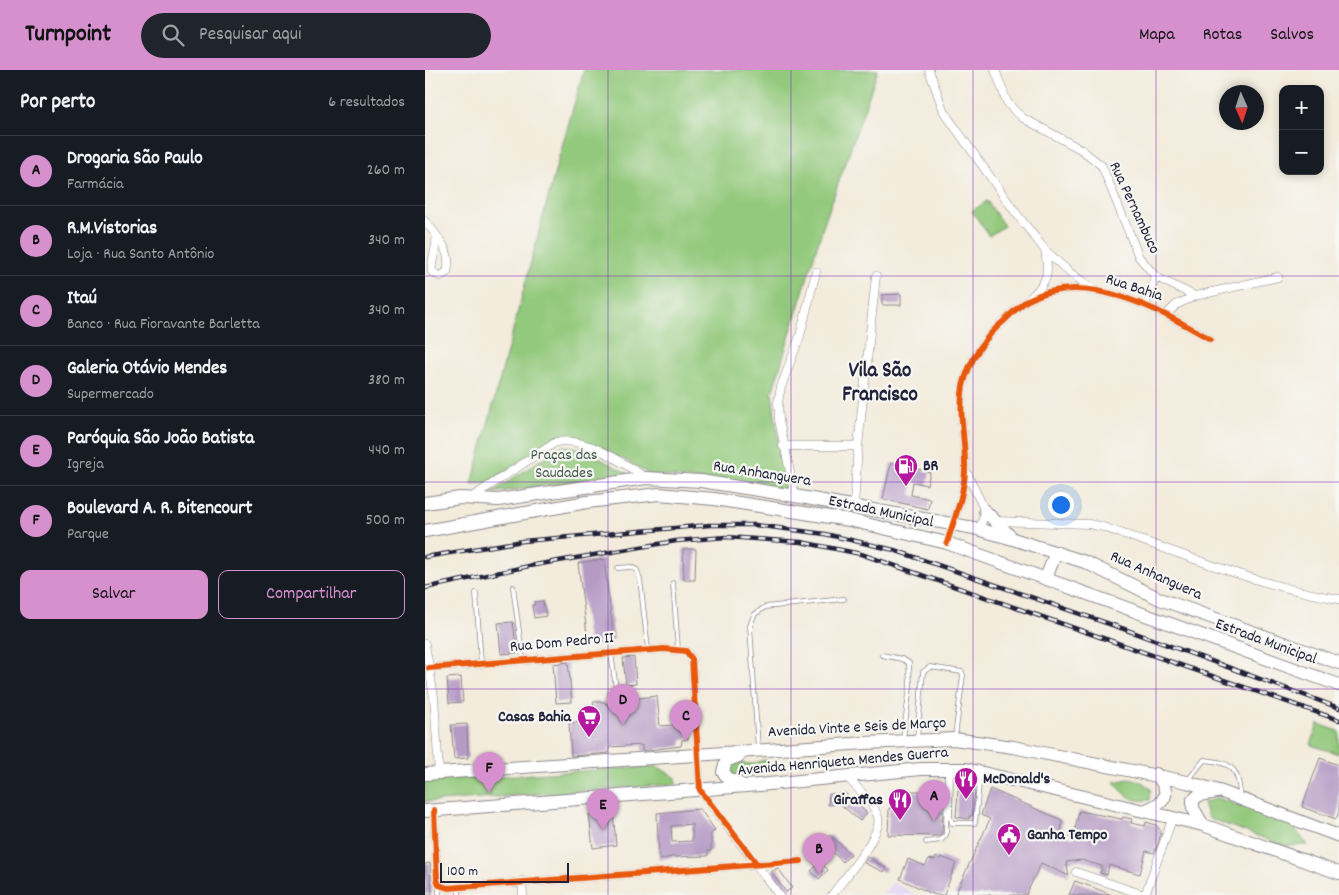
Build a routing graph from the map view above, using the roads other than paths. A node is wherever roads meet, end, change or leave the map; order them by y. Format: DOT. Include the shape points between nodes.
graph roads {
  1 [pos="929,70"];
  2 [pos="995,70"];
  3 [pos="425,221"];
  4 [pos="436,235"];
  5 [pos="1045,250"];
  6 [pos="816,272"];
  7 [pos="876,276"];
  8 [pos="1156,277"];
  9 [pos="1278,277"];
  10 [pos="1093,289"];
  11 [pos="1195,296"];
  12 [pos="1027,301"];
  13 [pos="1145,304"];
  14 [pos="1167,314"];
  15 [pos="1210,339"];
  16 [pos="783,446"];
  17 [pos="858,446"];
  18 [pos="965,470"];
  19 [pos="646,478"];
  20 [pos="795,496"];
  21 [pos="471,498"];
  22 [pos="425,503"];
  23 [pos="854,506"];
  24 [pos="985,511"];
  25 [pos="995,521"];
  26 [pos="952,525"];
  27 [pos="977,529"];
  28 [pos="425,531"];
  29 [pos="1013,539"];
  30 [pos="951,545"];
  31 [pos="1056,552"];
  32 [pos="1000,562"];
  33 [pos="618,568"];
  34 [pos="1048,573"];
  35 [pos="673,583"];
  36 [pos="513,587"];
  37 [pos="476,593"];
  38 [pos="1339,598"];
  39 [pos="844,599"];
  40 [pos="1158,619"];
  41 [pos="425,644"];
  42 [pos="678,649"];
  43 [pos="648,650"];
  44 [pos="611,653"];
  45 [pos="882,655"];
  46 [pos="523,660"];
  47 [pos="1339,663"];
  48 [pos="481,664"];
  49 [pos="429,668"];
  50 [pos="1339,685"];
  51 [pos="615,689"];
  52 [pos="954,739"];
  53 [pos="903,740"];
  54 [pos="916,740"];
  55 [pos="758,750"];
  56 [pos="698,755"];
  57 [pos="950,768"];
  58 [pos="980,772"];
  59 [pos="439,773"];
  60 [pos="425,774"];
  61 [pos="1156,774"];
  62 [pos="847,777"];
  63 [pos="1187,782"];
  64 [pos="745,786"];
  65 [pos="699,790"];
  66 [pos="1222,792"];
  67 [pos="1241,799"];
  68 [pos="1146,810"];
  69 [pos="429,811"];
  70 [pos="1173,817"];
  71 [pos="1203,825"];
  72 [pos="1339,836"];
  73 [pos="926,842"];
  74 [pos="801,861"];
  75 [pos="757,864"];
  76 [pos="1076,872"];
  77 [pos="1339,873"];
  78 [pos="522,882"];
  79 [pos="439,884"];
  80 [pos="459,891"];
  81 [pos="439,895"];
  82 [pos="523,895"];
  83 [pos="779,895"];
  84 [pos="831,895"];
  85 [pos="1144,895"];
  1 -- 5 [label="street" via="949,120"];
  2 -- 8 [label="street, Rua Pernambuco" via="1007,102 1014,110 1082,150 1102,166 1139,257"];
  3 -- 4 [label="street"];
  4 -- 4 [label="street" via="437,249 431,267 440,276 447,272 448,267 443,244"];
  5 -- 10 [label="street"];
  5 -- 12 [label="street" via="1047,279"];
  6 -- 16 [label="street" via="800,336 780,395"];
  7 -- 17 [label="street"];
  8 -- 11 [label="street, Rua Pernambuco"];
  8 -- 13 [label="street"];
  9 -- 11 [label="street"];
  10 -- 12 [label="street, Rua Bahia" via="1059,291"];
  10 -- 13 [label="street, Rua Bahia"];
  11 -- 14 [label="street" via="1175,305"];
  12 -- 18 [label="street, Rua Bahia" via="993,330 967,372 961,404"];
  13 -- 14 [label="street, Rua Bahia"];
  14 -- 15 [label="street, Rua Bahia"];
  16 -- 17 [label="street"];
  16 -- 20 [label="street"];
  17 -- 23 [label="street"];
  18 -- 24 [label="street"];
  18 -- 26 [label="street" via="958,511"];
  19 -- 20 [label="main road, Rua Anhanguera" via="701,481"];
  19 -- 21 [label="main road, Rua Anhanguera" via="498,500"];
  19 -- 21 [label="street" via="592,448 565,440 556,442"];
  20 -- 23 [label="main road, Rua Anhanguera"];
  21 -- 22 [label="main road, Rua Anhanguera"];
  23 -- 26 [label="main road, Rua Anhanguera"];
  24 -- 25 [label="main road"];
  24 -- 27 [label="street"];
  25 -- 29 [label="main road"];
  25 -- 38 [label="street" via="1103,527 1224,571"];
  26 -- 27 [label="main road, Rua Anhanguera"];
  26 -- 30 [label="street"];
  27 -- 29 [label="main road, Rua Anhanguera"];
  27 -- 30 [label="main road" via="965,530"];
  28 -- 30 [label="main road, Estrada Municipal" via="587,502 659,494 714,499 849,520"];
  29 -- 31 [label="main road, Rua Anhanguera"];
  30 -- 32 [label="main road, Estrada Municipal"];
  31 -- 34 [label="main road"];
  31 -- 47 [label="main road, Rua Anhanguera" via="1085,562 1160,599"];
  32 -- 34 [label="main road" via="1016,563"];
  32 -- 40 [label="main road, Estrada Municipal"];
  33 -- 43 [label="lane" via="637,570"];
  34 -- 40 [label="main road" via="1139,607"];
  35 -- 42 [label="lane"];
  36 -- 46 [label="lane"];
  37 -- 48 [label="lane"];
  39 -- 55 [label="lane" via="765,607 754,615 750,626"];
  40 -- 50 [label="main road, Estrada Municipal"];
  41 -- 49 [label="street"];
  42 -- 43 [label="street, Rua Dom Pedro II"];
  42 -- 56 [label="street" via="686,651 692,659"];
  43 -- 44 [label="street, Rua Dom Pedro II"];
  44 -- 46 [label="street, Rua Dom Pedro II"];
  44 -- 51 [label="lane"];
  45 -- 53 [label="lane" via="909,663 910,687"];
  46 -- 48 [label="street, Rua Dom Pedro II"];
  48 -- 49 [label="street, Rua Dom Pedro II"];
  49 -- 59 [label="street"];
  52 -- 54 [label="main road, Avenida Vinte e Seis de Março"];
  52 -- 54 [label="lane" via="963,675 962,672 930,667 923,672"];
  52 -- 61 [label="main road, Avenida Vinte e Seis de Março"];
  53 -- 54 [label="main road, Avenida Vinte e Seis de Março"];
  53 -- 55 [label="main road, Avenida Vinte e Seis de Março"];
  55 -- 56 [label="main road, Avenida Vinte e Seis de Março"];
  55 -- 64 [label="main road" via="724,763 725,776"];
  56 -- 59 [label="main road, Avenida Vinte e Seis de Março"];
  56 -- 65 [label="street"];
  57 -- 58 [label="main road, Avenida Henriqueta Mendes Guerra"];
  57 -- 58 [label="lane" via="950,817 952,823 960,825 975,823"];
  57 -- 62 [label="main road, Avenida Henriqueta Mendes Guerra"];
  57 -- 73 [label="lane" via="947,835 941,840"];
  58 -- 68 [label="main road, Avenida Henriqueta Mendes Guerra"];
  59 -- 60 [label="main road, Avenida Vinte e Seis de Março"];
  61 -- 63 [label="main road, Avenida Vinte e Seis de Março"];
  61 -- 68 [label="main road" via="1165,784 1166,794 1160,803"];
  62 -- 64 [label="main road, Avenida Henriqueta Mendes Guerra"];
  62 -- 84 [label="street" via="874,810 879,823 873,837"];
  63 -- 66 [label="main road, Avenida Vinte e Seis de Março"];
  63 -- 67 [label="lane" via="1204,760 1229,765 1237,773"];
  64 -- 65 [label="main road, Avenida Henriqueta Mendes Guerra"];
  65 -- 69 [label="main road, Avenida Henriqueta Mendes Guerra"];
  65 -- 75 [label="street"];
  66 -- 67 [label="main road, Avenida Vinte e Seis de Março"];
  66 -- 71 [label="main road" via="1206,793 1193,800 1193,808"];
  67 -- 72 [label="main road, Avenida Vinte e Seis de Março"];
  68 -- 70 [label="main road, Avenida Henriqueta Mendes Guerra"];
  69 -- 79 [label="street"];
  70 -- 71 [label="main road, Avenida Henriqueta Mendes Guerra"];
  70 -- 85 [label="street"];
  71 -- 77 [label="main road, Avenida Henriqueta Mendes Guerra"];
  74 -- 75 [label="street"];
  75 -- 78 [label="street"];
  75 -- 83 [label="street"];
  76 -- 85 [label="street"];
  78 -- 80 [label="street"];
  78 -- 82 [label="street"];
  79 -- 80 [label="street"];
  79 -- 81 [label="lane"];
}
